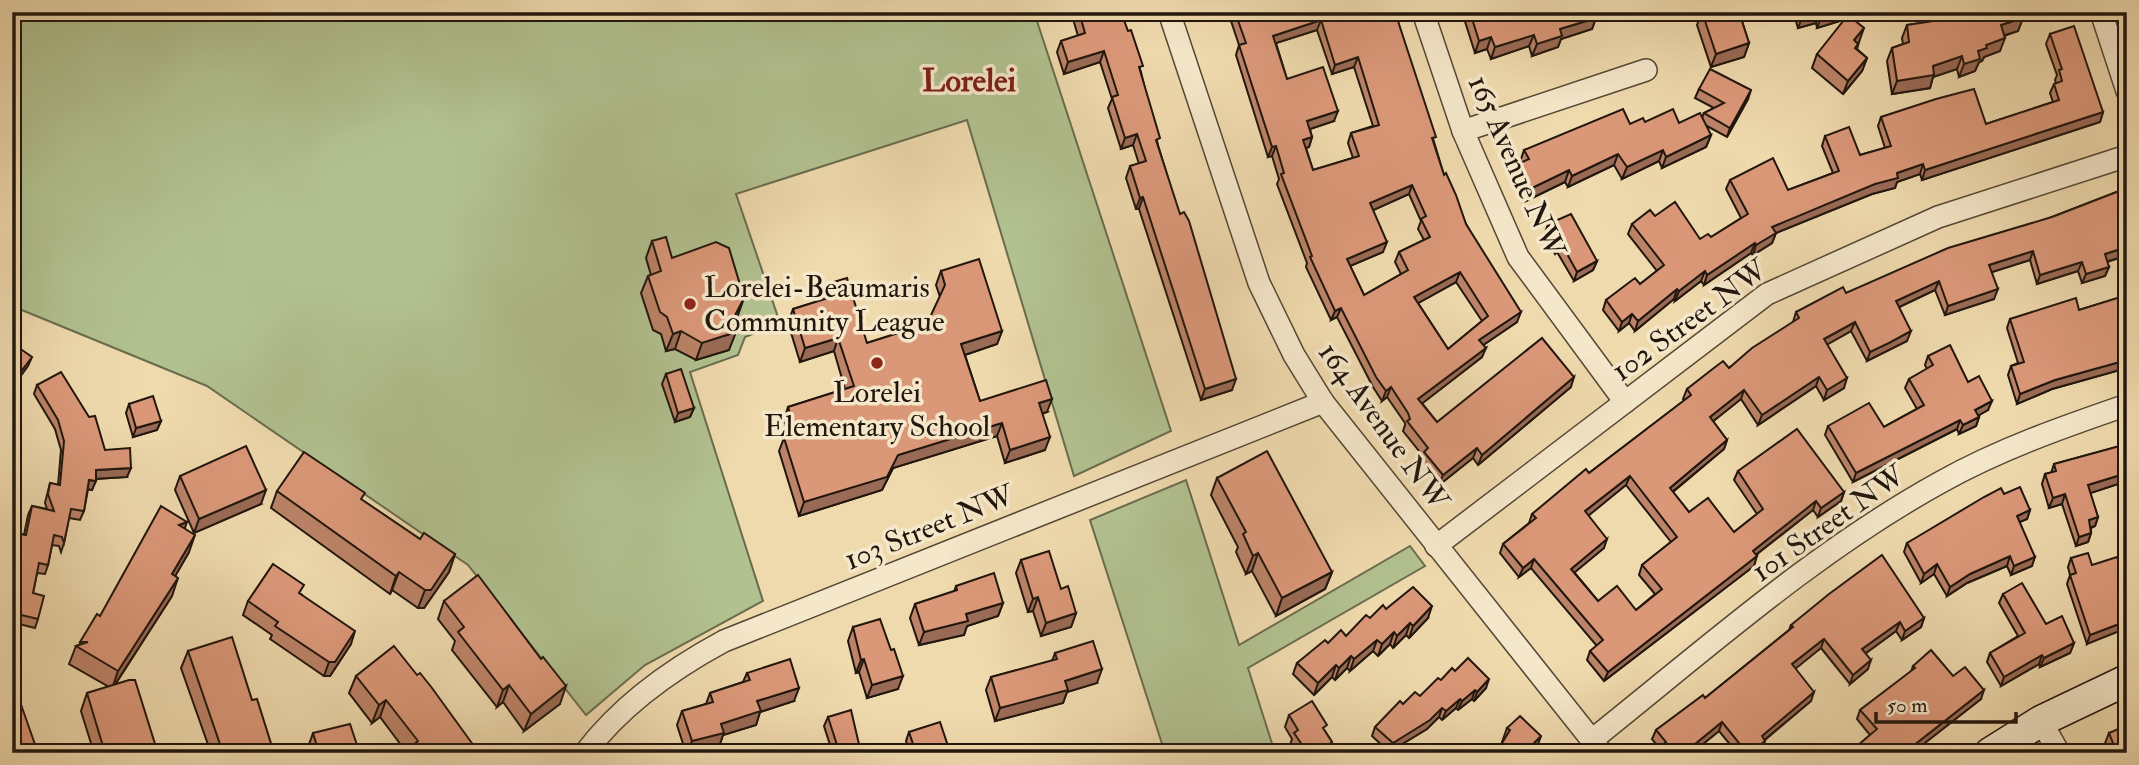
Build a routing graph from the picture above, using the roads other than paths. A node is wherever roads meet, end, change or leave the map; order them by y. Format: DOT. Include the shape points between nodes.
graph roads {
  1 [pos="1169,12"];
  2 [pos="1423,12"];
  3 [pos="2101,12"];
  4 [pos="1646,70"];
  5 [pos="2127,91"];
  6 [pos="1463,131"];
  7 [pos="2127,156"];
  8 [pos="1323,402"];
  9 [pos="1625,402"];
  10 [pos="2127,405"];
  11 [pos="1436,546"];
  12 [pos="2127,680"];
  13 [pos="2041,721"];
  14 [pos="1597,746"];
  15 [pos="585,753"];
  16 [pos="1990,753"];
  17 [pos="2059,753"];
  1 -- 8 [label="street, 164 Avenue NW" via="1259,283"];
  2 -- 6 [label="street, 165 Avenue NW"];
  3 -- 5 [label="street"];
  4 -- 6 [label="street"];
  6 -- 9 [label="street, 165 Avenue NW" via="1518,257"];
  7 -- 9 [label="street, 102 Street NW" via="1938,217 1767,294"];
  8 -- 11 [label="street, 164 Avenue NW"];
  8 -- 15 [label="street, 103 Street NW" via="724,641 649,690 611,722"];
  9 -- 11 [label="street, 102 Street NW"];
  10 -- 14 [label="street, 101 Street NW" via="2023,442 1903,503 1822,557"];
  11 -- 14 [label="street, 164 Avenue NW"];
  12 -- 13 [label="street"];
  13 -- 16 [label="street"];
  13 -- 17 [label="street"];
}
